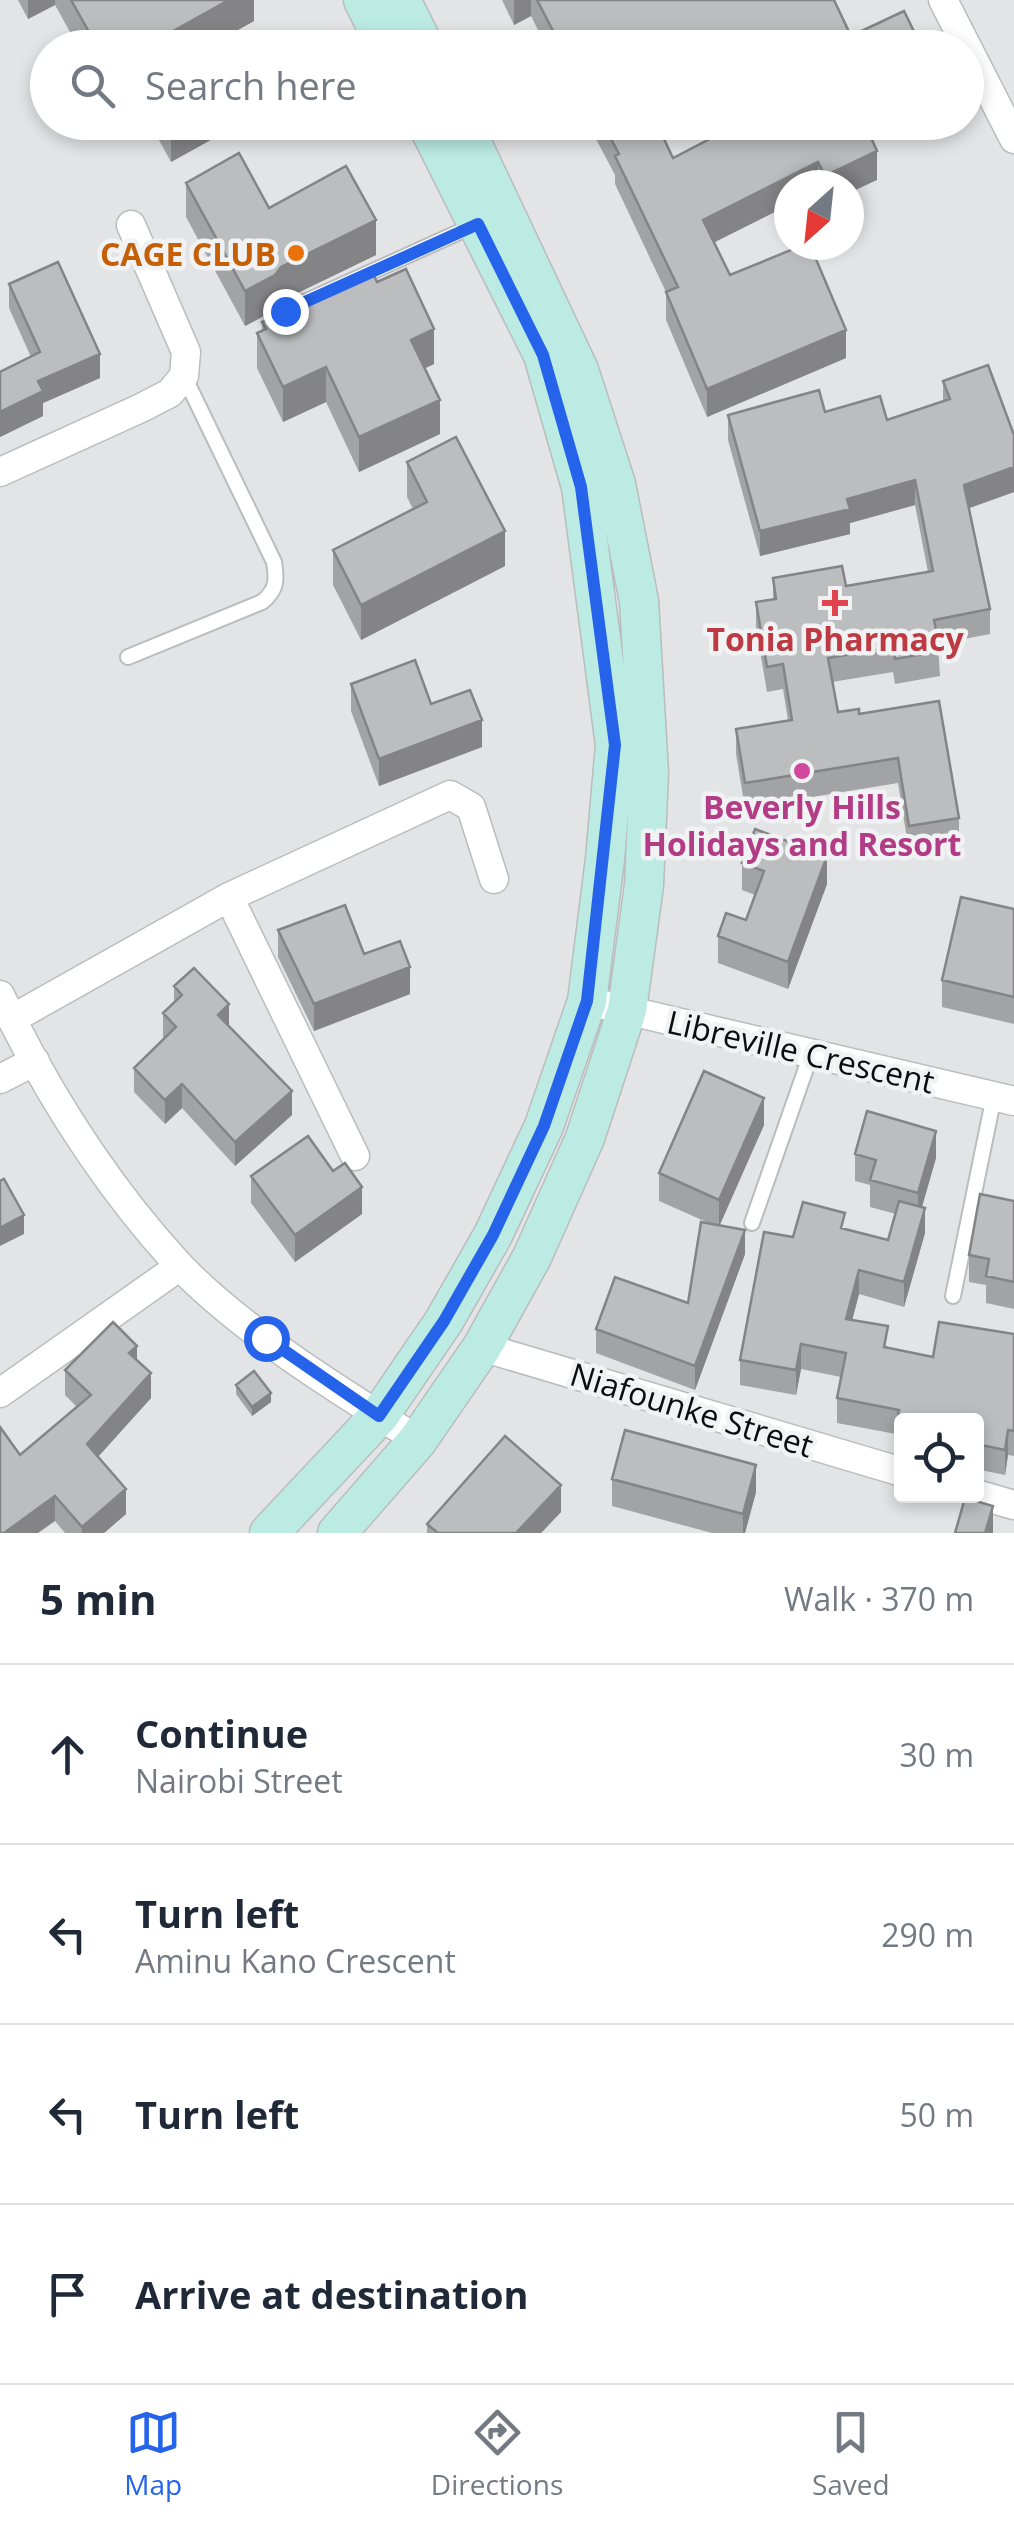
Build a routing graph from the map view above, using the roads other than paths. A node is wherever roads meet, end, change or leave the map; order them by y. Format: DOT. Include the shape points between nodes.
graph roads {
  1 [pos="363,0"];
  2 [pos="401,0"];
  3 [pos="943,0"];
  4 [pos="378,30"];
  5 [pos="415,30"];
  6 [pos="958,30"];
  7 [pos="984,80"];
  8 [pos="1014,138"];
  9 [pos="435,140"];
  10 [pos="470,140"];
  11 [pos="478,224"];
  12 [pos="131,225"];
  13 [pos="285,311"];
  14 [pos="184,376"];
  15 [pos="0,472"];
  16 [pos="128,657"];
  17 [pos="494,879"];
  18 [pos="228,897"];
  19 [pos="587,1001"];
  20 [pos="6,1007"];
  21 [pos="627,1010"];
  22 [pos="811,1054"];
  23 [pos="35,1061"];
  24 [pos="0,1079"];
  25 [pos="1004,1099"];
  26 [pos="355,1156"];
  27 [pos="752,1223"];
  28 [pos="180,1266"];
  29 [pos="953,1296"];
  30 [pos="482,1347"];
  31 [pos="0,1393"];
  32 [pos="379,1416"];
  33 [pos="418,1440"];
  34 [pos="894,1470"];
  35 [pos="984,1496"];
  36 [pos="1014,1505"];
  37 [pos="269,1533"];
  38 [pos="337,1533"];
  1 -- 4 [label="street"];
  2 -- 5 [label="street"];
  3 -- 6 [label="street"];
  7 -- 8 [label="street"];
  9 -- 11 [label="street"];
  10 -- 21 [label="street" via="579,370 616,484 639,602 649,773 644,885"];
  11 -- 13 [label="lane"];
  11 -- 19 [label="street" via="543,355 581,487 615,745"];
  12 -- 14 [label="street" via="186,352"];
  14 -- 15 [label="street" via="141,408"];
  14 -- 16 [label="lane" via="277,577 262,602"];
  17 -- 18 [label="street" via="471,807 450,795"];
  18 -- 20 [label="street"];
  18 -- 26 [label="street"];
  19 -- 21 [label="street, Libreville Crescent"];
  19 -- 32 [label="street" via="544,1126 493,1235"];
  20 -- 23 [label="street"];
  21 -- 22 [label="street, Libreville Crescent"];
  21 -- 30 [label="street" via="584,1138 532,1257"];
  22 -- 25 [label="street, Libreville Crescent"];
  22 -- 27 [label="lane"];
  23 -- 24 [label="street"];
  23 -- 28 [label="street" via="112,1185"];
  25 -- 29 [label="lane"];
  28 -- 31 [label="street"];
  28 -- 32 [label="street" via="266,1338"];
  30 -- 33 [label="street"];
  30 -- 34 [label="street, Niafounke Street"];
  32 -- 33 [label="street"];
  32 -- 37 [label="street"];
  33 -- 38 [label="street"];
  35 -- 36 [label="street"];
}
